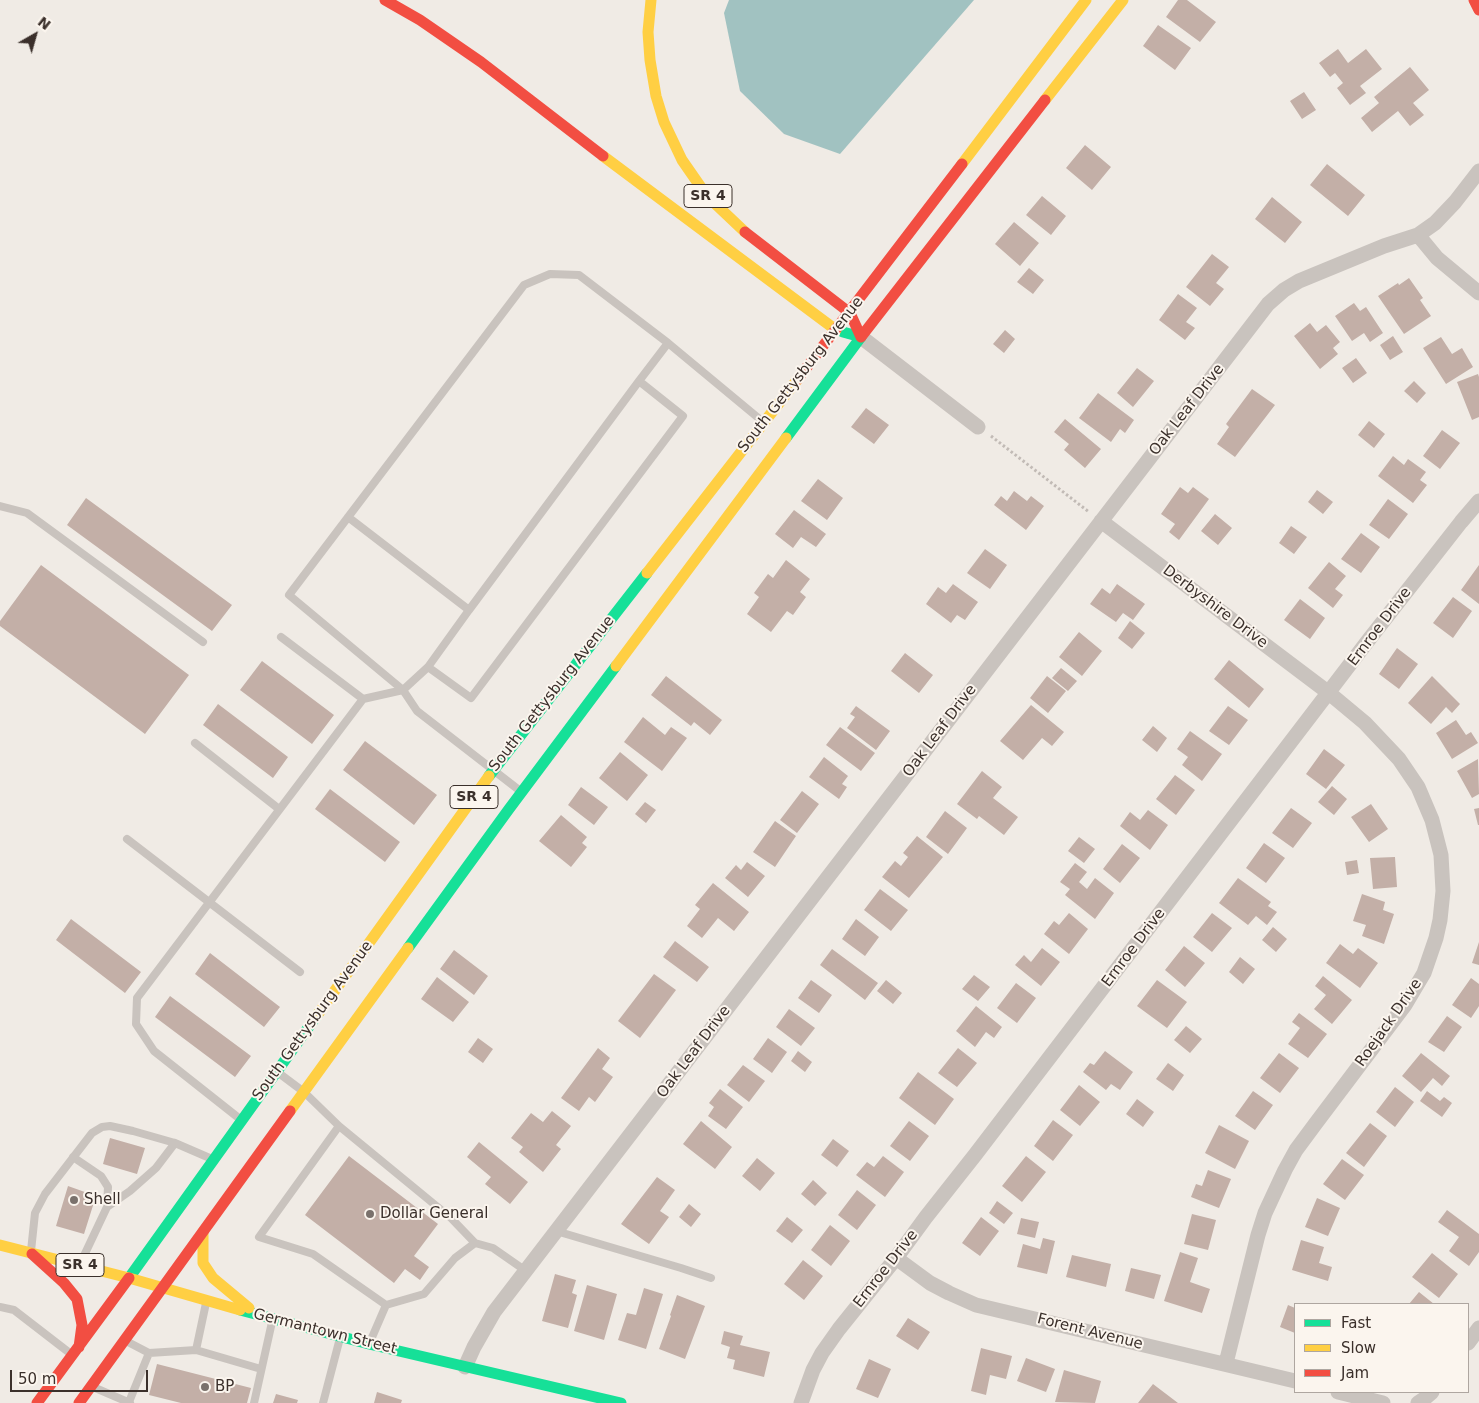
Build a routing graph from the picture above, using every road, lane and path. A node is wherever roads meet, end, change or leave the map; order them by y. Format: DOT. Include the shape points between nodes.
graph roads {
  1 [pos="385,0"];
  2 [pos="651,0"];
  3 [pos="1086,0"];
  4 [pos="1123,0"];
  5 [pos="1474,0"];
  6 [pos="1479,10"];
  7 [pos="1479,171"];
  8 [pos="1418,235"];
  9 [pos="1479,294"];
  10 [pos="850,312"];
  11 [pos="836,330"];
  12 [pos="861,337"];
  13 [pos="668,343"];
  14 [pos="639,381"];
  15 [pos="764,422"];
  16 [pos="978,427"];
  17 [pos="1479,501"];
  18 [pos="0,506"];
  19 [pos="348,517"];
  20 [pos="1101,521"];
  21 [pos="470,610"];
  22 [pos="281,637"];
  23 [pos="203,642"];
  24 [pos="428,667"];
  25 [pos="403,690"];
  26 [pos="1329,693"];
  27 [pos="363,699"];
  28 [pos="195,743"];
  29 [pos="493,771"];
  30 [pos="522,792"];
  31 [pos="280,809"];
  32 [pos="127,839"];
  33 [pos="209,902"];
  34 [pos="300,972"];
  35 [pos="276,1072"];
  36 [pos="304,1092"];
  37 [pos="242,1120"];
  38 [pos="339,1126"];
  39 [pos="175,1144"];
  40 [pos="73,1157"];
  41 [pos="214,1160"];
  42 [pos="107,1207"];
  43 [pos="556,1231"];
  44 [pos="203,1232"];
  45 [pos="475,1243"];
  46 [pos="0,1245"];
  47 [pos="31,1253"];
  48 [pos="896,1258"];
  49 [pos="79,1265"];
  50 [pos="526,1271"];
  51 [pos="129,1278"];
  52 [pos="711,1278"];
  53 [pos="163,1287"];
  54 [pos="207,1300"];
  55 [pos="386,1305"];
  56 [pos="0,1306"];
  57 [pos="256,1314"];
  58 [pos="273,1319"];
  59 [pos="1479,1328"];
  60 [pos="340,1336"];
  61 [pos="125,1340"];
  62 [pos="1469,1342"];
  63 [pos="369,1344"];
  64 [pos="196,1350"];
  65 [pos="76,1351"];
  66 [pos="149,1353"];
  67 [pos="1226,1363"];
  68 [pos="466,1367"];
  69 [pos="261,1369"];
  70 [pos="1294,1381"];
  71 [pos="91,1386"];
  72 [pos="1342,1393"];
  73 [pos="1431,1393"];
  74 [pos="37,1403"];
  75 [pos="78,1403"];
  76 [pos="129,1403"];
  77 [pos="254,1403"];
  78 [pos="323,1403"];
  79 [pos="621,1403"];
  80 [pos="801,1403"];
  81 [pos="1383,1403"];
  82 [pos="1418,1403"];
  1 -- 11 [label="main road" via="481,62"];
  2 -- 10 [label="main road, SR 4" via="648,32 656,96 682,160 707,196 737,226"];
  3 -- 10 [label="main road, South Gettysburg Avenue / SR 4"];
  4 -- 12 [label="main road, South Gettysburg Avenue"];
  5 -- 6 [label="main road"];
  7 -- 8 [label="street, Oak Leaf Drive" via="1435,223"];
  8 -- 9 [label="street" via="1437,258"];
  8 -- 20 [label="street, Oak Leaf Drive" via="1299,281 1268,304"];
  10 -- 11 [label="main road, South Gettysburg Avenue / SR 4"];
  10 -- 12 [label="main road, SR 4"];
  11 -- 12 [label="main road"];
  11 -- 15 [label="main road, South Gettysburg Avenue / SR 4"];
  12 -- 16 [label="street"];
  12 -- 30 [label="main road, South Gettysburg Avenue / SR 4"];
  13 -- 14 [label="lane"];
  13 -- 15 [label="lane"];
  13 -- 19 [label="lane" via="580,275 550,274 524,285"];
  14 -- 21 [label="lane"];
  14 -- 24 [label="lane" via="683,416 471,698"];
  15 -- 29 [label="main road, South Gettysburg Avenue / SR 4"];
  16 -- 20 [label="path"];
  17 -- 26 [label="street, Ernroe Drive"];
  18 -- 23 [label="lane" via="27,513"];
  19 -- 21 [label="lane"];
  19 -- 25 [label="lane" via="289,594"];
  20 -- 26 [label="street, Derbyshire Drive"];
  20 -- 43 [label="street, Oak Leaf Drive"];
  21 -- 24 [label="lane"];
  22 -- 27 [label="lane"];
  24 -- 25 [label="lane"];
  25 -- 27 [label="lane"];
  25 -- 29 [label="lane" via="418,711"];
  26 -- 48 [label="street, Ernroe Drive"];
  26 -- 67 [label="street, Roejack Drive" via="1382,740 1418,787 1432,820 1441,856 1440,920 1431,956 1406,1005 1296,1150 1274,1191 1258,1235"];
  27 -- 31 [label="lane"];
  28 -- 31 [label="lane"];
  29 -- 30 [label="lane"];
  29 -- 35 [label="main road, South Gettysburg Avenue / SR 4"];
  30 -- 36 [label="main road, South Gettysburg Avenue / SR 4"];
  31 -- 33 [label="lane"];
  32 -- 33 [label="lane"];
  33 -- 34 [label="lane"];
  33 -- 37 [label="lane" via="137,998 136,1024 154,1051"];
  35 -- 36 [label="lane"];
  35 -- 37 [label="main road, South Gettysburg Avenue / SR 4"];
  36 -- 38 [label="lane"];
  36 -- 44 [label="main road, South Gettysburg Avenue / SR 4"];
  37 -- 41 [label="main road, South Gettysburg Avenue / SR 4"];
  38 -- 45 [label="lane" via="451,1218"];
  38 -- 55 [label="lane" via="259,1237 313,1254"];
  39 -- 40 [label="lane" via="110,1126 102,1127 92,1133"];
  39 -- 41 [label="lane"];
  39 -- 42 [label="lane" via="156,1168"];
  40 -- 42 [label="lane" via="101,1176 108,1187"];
  40 -- 47 [label="lane" via="35,1213"];
  41 -- 51 [label="main road, South Gettysburg Avenue / SR 4"];
  42 -- 49 [label="lane"];
  43 -- 50 [label="street, Oak Leaf Drive"];
  43 -- 52 [label="lane"];
  44 -- 53 [label="main road, South Gettysburg Avenue / SR 4"];
  44 -- 57 [label="main road" via="203,1263 213,1278"];
  45 -- 50 [label="lane" via="493,1248"];
  45 -- 55 [label="lane" via="455,1258 424,1294"];
  46 -- 47 [label="main road, SR 4"];
  47 -- 49 [label="main road, Germantown Street / SR 4"];
  47 -- 65 [label="main road" via="77,1299 82,1325"];
  48 -- 67 [label="street, Forent Avenue" via="930,1283 976,1305"];
  48 -- 80 [label="street, Ernroe Drive" via="822,1353"];
  49 -- 51 [label="main road, Germantown Street / SR 4"];
  50 -- 68 [label="street, Oak Leaf Drive" via="494,1312"];
  51 -- 53 [label="main road, Germantown Street / SR 4"];
  51 -- 65 [label="main road, South Gettysburg Avenue"];
  53 -- 54 [label="main road, Germantown Street"];
  53 -- 61 [label="main road, South Gettysburg Avenue"];
  54 -- 57 [label="main road, Germantown Street"];
  54 -- 64 [label="lane"];
  55 -- 63 [label="lane"];
  56 -- 65 [label="lane" via="14,1310"];
  57 -- 58 [label="main road, Germantown Street"];
  58 -- 60 [label="main road, Germantown Street"];
  58 -- 69 [label="lane"];
  59 -- 62 [label="street"];
  60 -- 63 [label="main road, Germantown Street"];
  60 -- 78 [label="lane"];
  61 -- 66 [label="lane"];
  61 -- 71 [label="main road, South Gettysburg Avenue"];
  63 -- 68 [label="main road, Germantown Street"];
  64 -- 66 [label="lane"];
  64 -- 69 [label="lane"];
  65 -- 74 [label="main road, South Gettysburg Avenue"];
  66 -- 76 [label="lane"];
  67 -- 70 [label="street, Forent Avenue"];
  68 -- 79 [label="main road, Germantown Street"];
  69 -- 77 [label="lane"];
  71 -- 75 [label="main road, South Gettysburg Avenue"];
  71 -- 76 [label="lane"];
  72 -- 81 [label="street"];
  73 -- 82 [label="street"];
}
